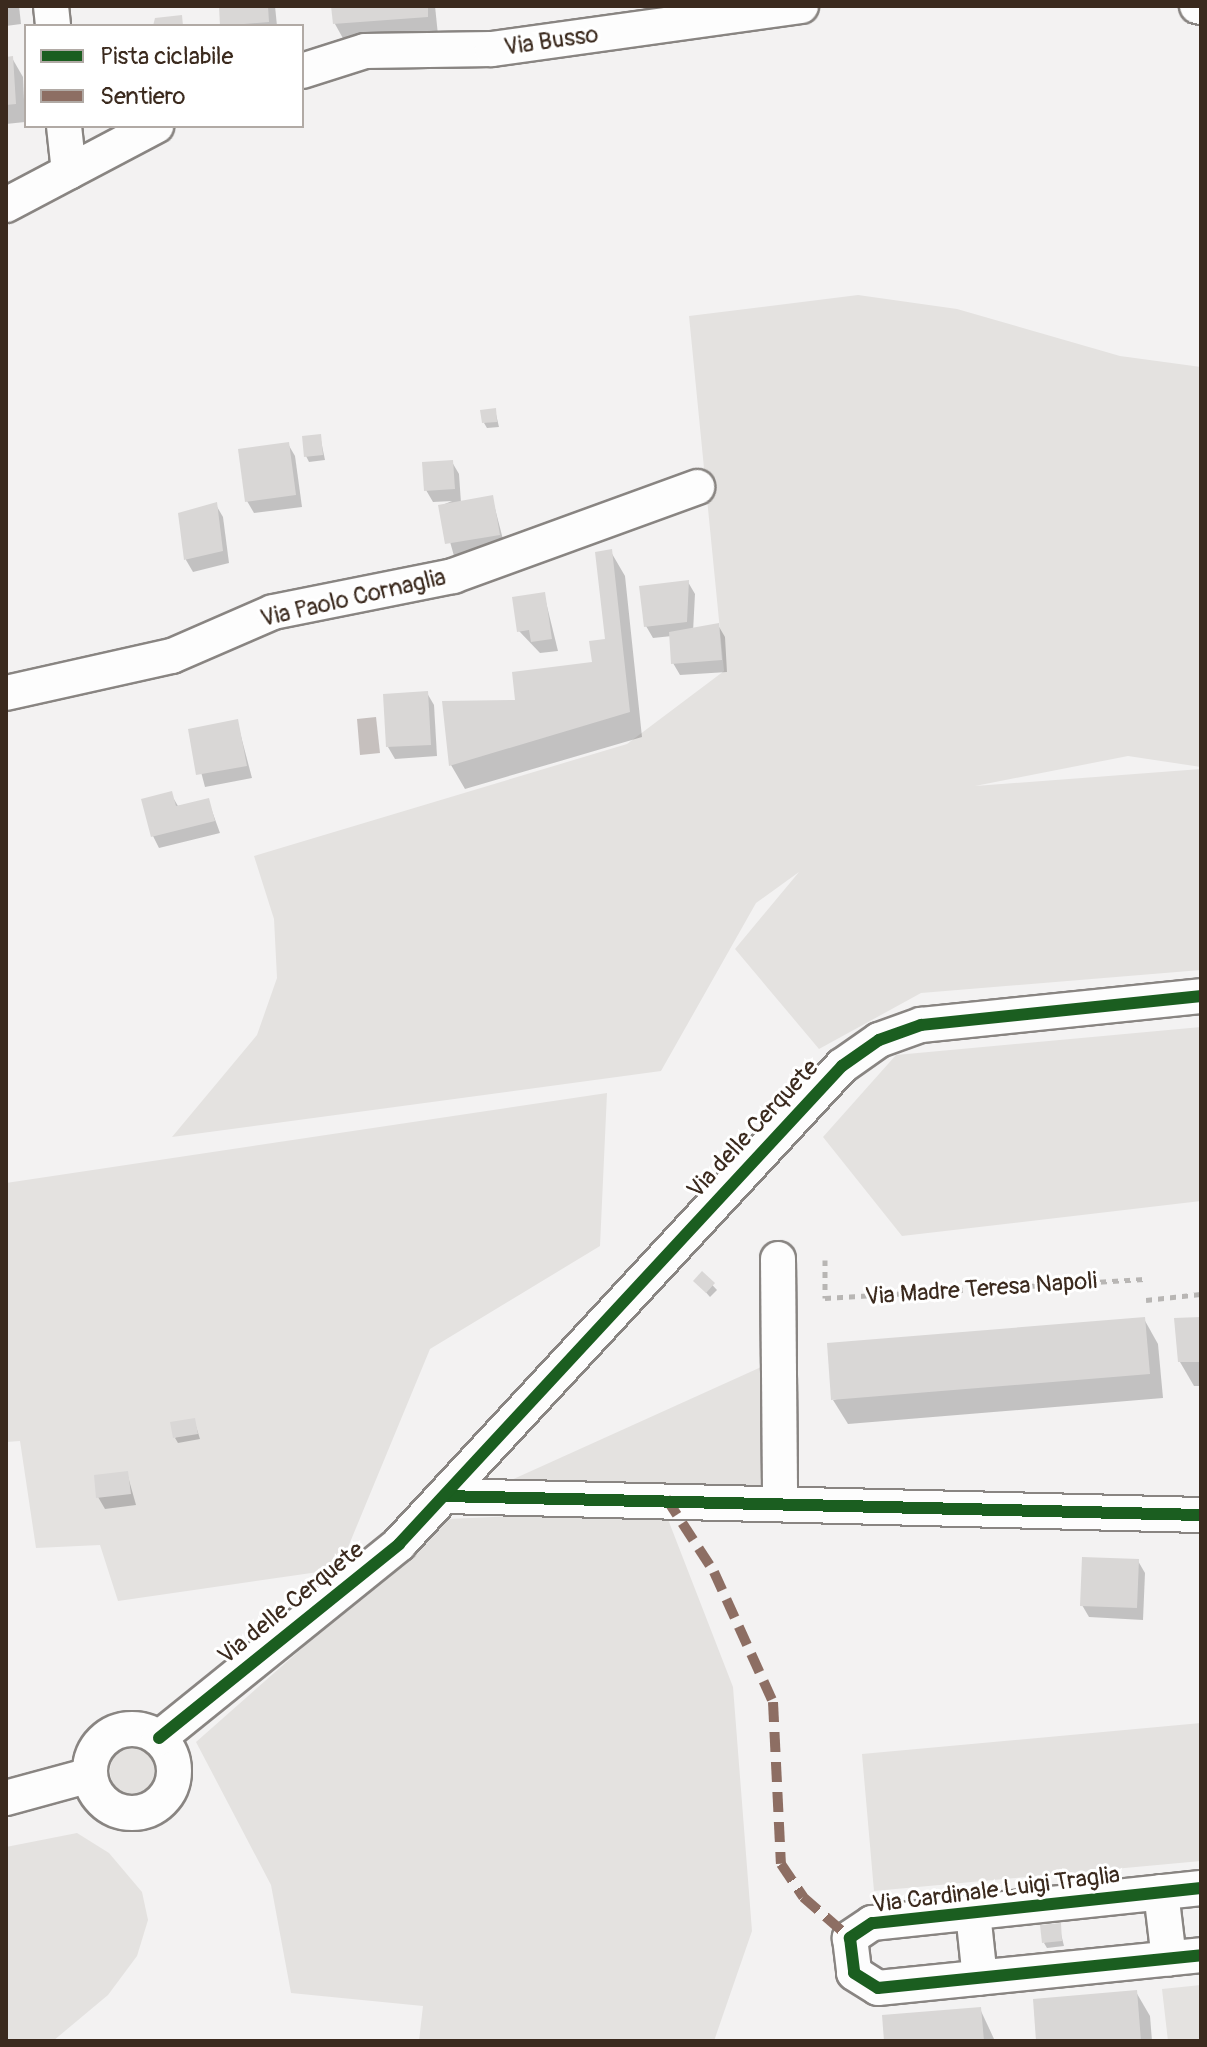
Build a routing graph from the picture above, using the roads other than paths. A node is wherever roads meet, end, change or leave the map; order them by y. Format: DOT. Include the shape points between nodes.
graph roads {
  1 [pos="801,6"];
  2 [pos="304,70"];
  3 [pos="64,128"];
  4 [pos="152,128"];
  5 [pos="69,172"];
  6 [pos="6,205"];
  7 [pos="697,487"];
  8 [pos="6,693"];
  9 [pos="1201,996"];
  10 [pos="778,1259"];
  11 [pos="445,1496"];
  12 [pos="780,1501"];
  13 [pos="1201,1515"];
  14 [pos="159,1738"];
  15 [pos="90,1775"];
  16 [pos="6,1798"];
  17 [pos="1201,1888"];
  18 [pos="1161,1892"];
  19 [pos="973,1913"];
  20 [pos="1185,1957"];
  21 [pos="980,1978"];
  1 -- 2 [label="street, Via Busso" via="492,49 365,51"];
  3 -- 5 [label="street"];
  4 -- 5 [label="street"];
  5 -- 6 [label="street"];
  7 -- 8 [label="street, Via Paolo Cornaglia" via="453,576 273,612 172,656"];
  9 -- 11 [label="street, Via delle Cerquete" via="921,1025 879,1040 842,1066"];
  10 -- 12 [label="street"];
  11 -- 12 [label="street"];
  11 -- 14 [label="street, Via delle Cerquete" via="399,1544"];
  12 -- 13 [label="street"];
  14 -- 15 [label="street" via="128,1728 112,1733 99,1744"];
  14 -- 15 [label="street" via="175,1766 174,1783 153,1808 137,1813 113,1808 95,1791"];
  15 -- 16 [label="street"];
  17 -- 18 [label="street, Via Cardinale Luigi Traglia"];
  18 -- 19 [label="street, Via Cardinale Luigi Traglia"];
  18 -- 20 [label="street, Via Cardinale Luigi Traglia"];
  19 -- 21 [label="street, Via Cardinale Luigi Traglia"];
  19 -- 21 [label="street, Via Cardinale Luigi Traglia" via="872,1923 850,1938 854,1973 878,1988"];
  20 -- 21 [label="street, Via Cardinale Luigi Traglia"];
}
